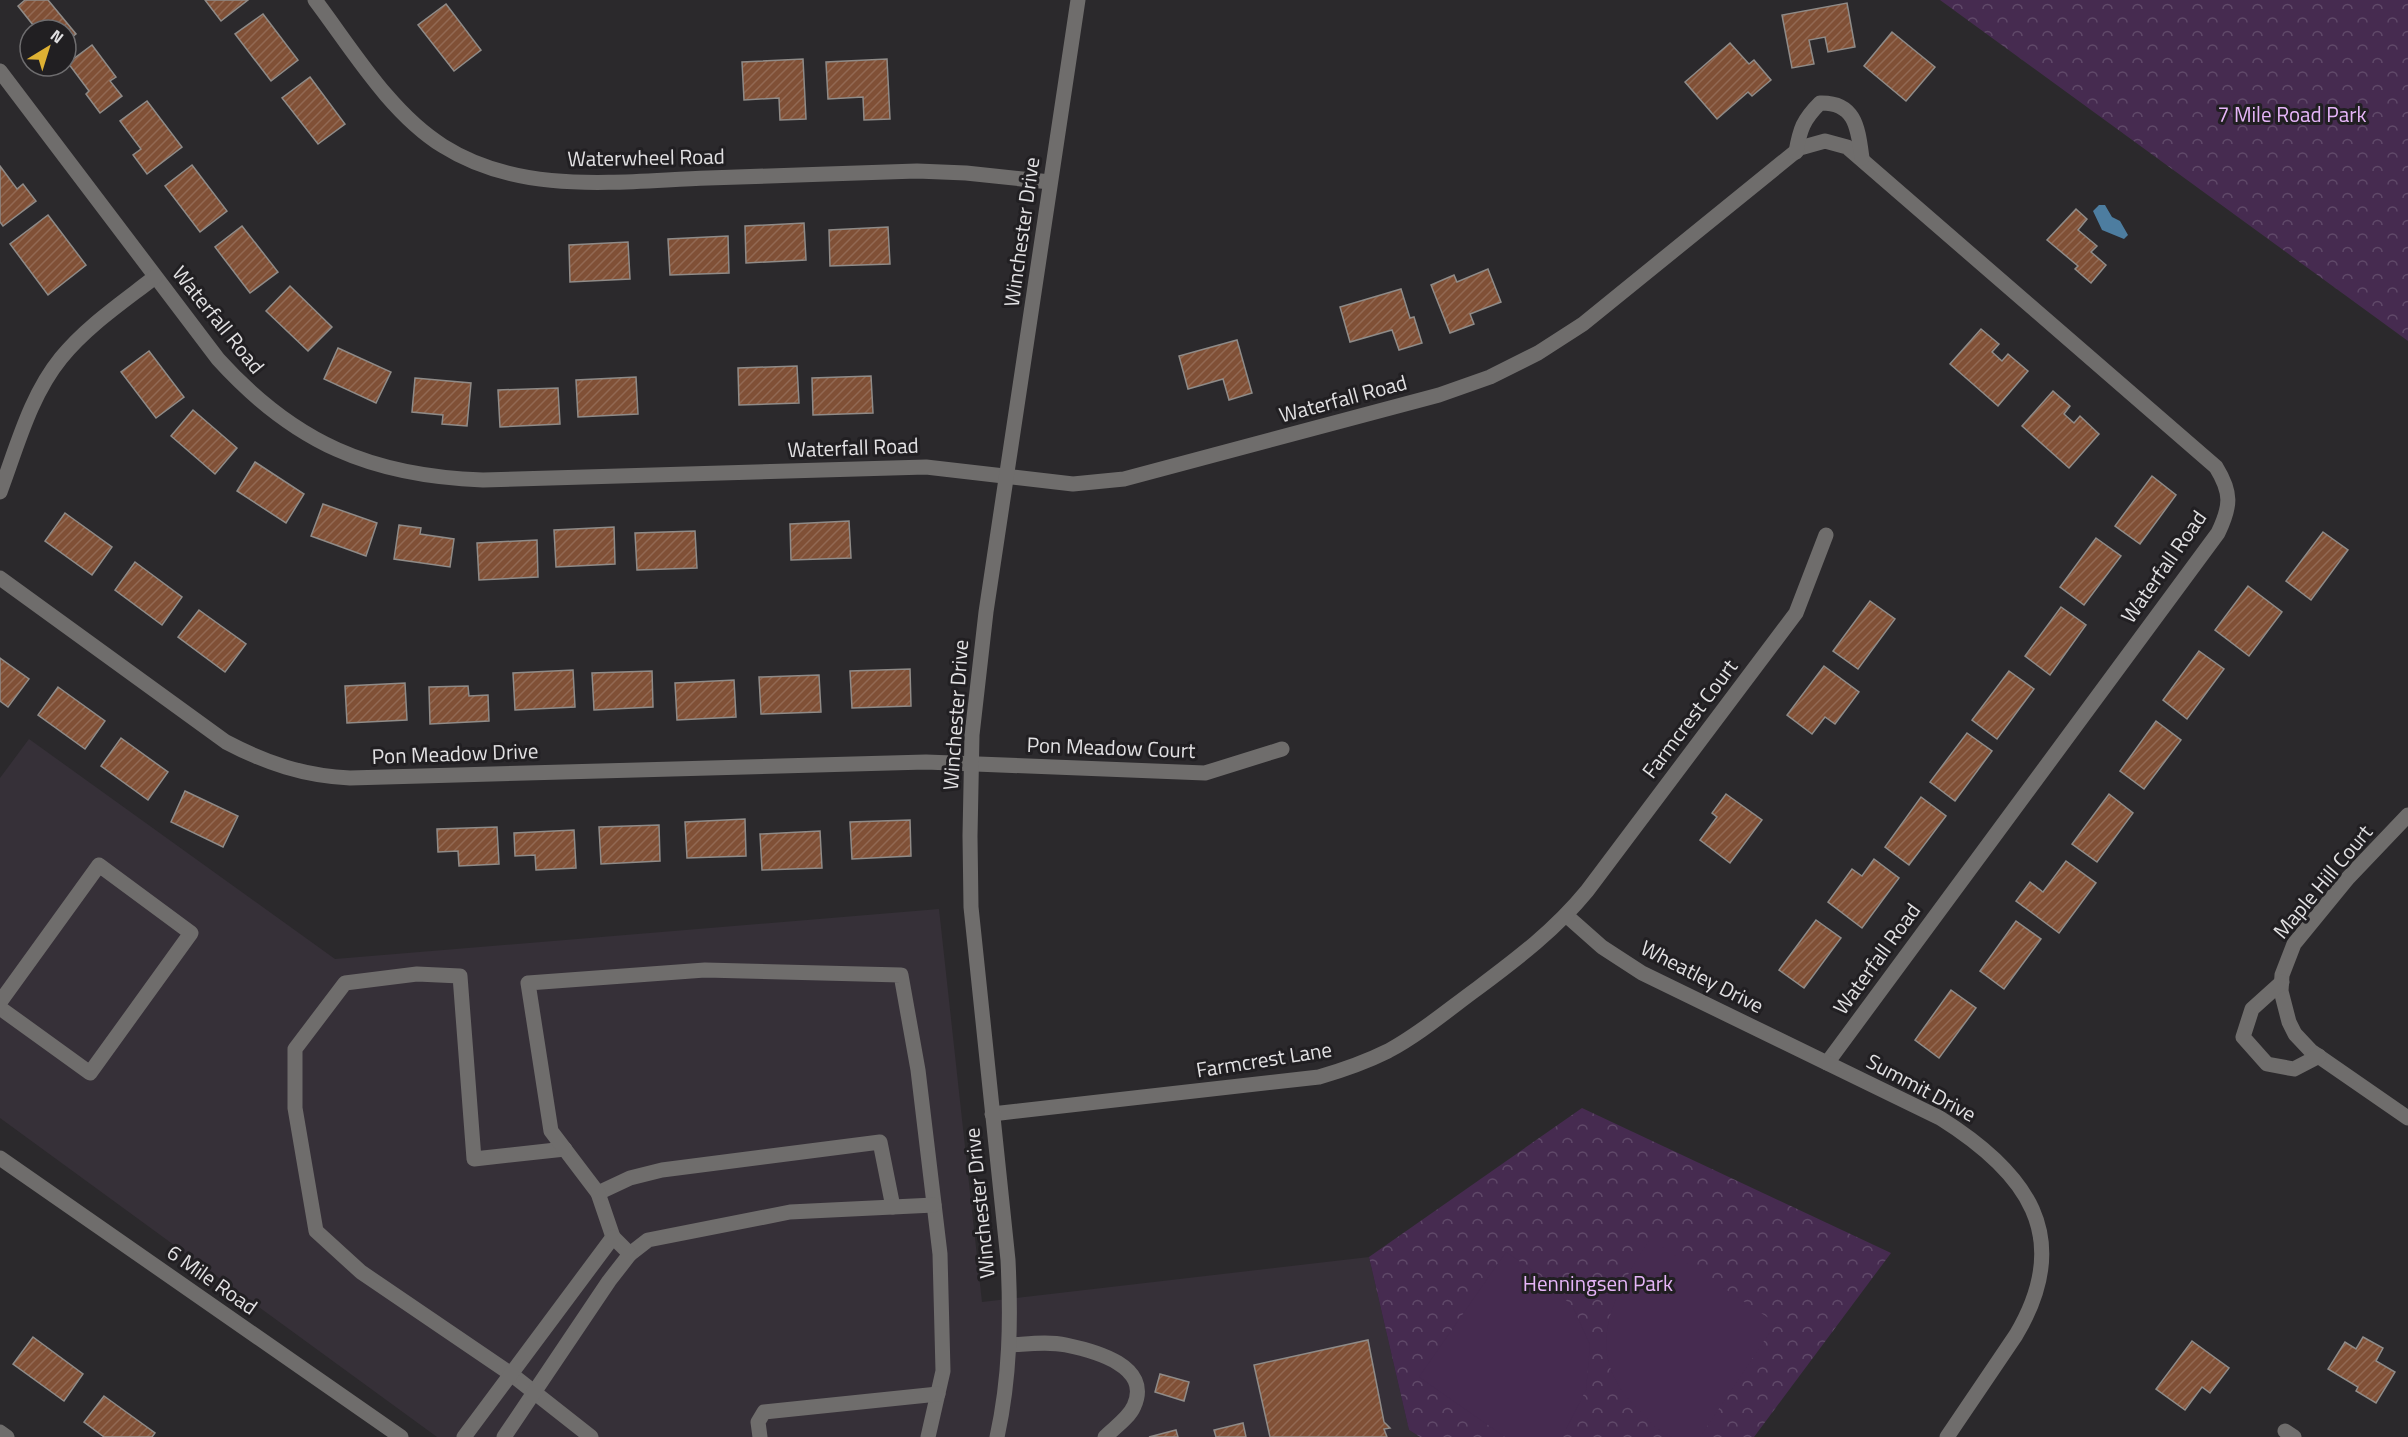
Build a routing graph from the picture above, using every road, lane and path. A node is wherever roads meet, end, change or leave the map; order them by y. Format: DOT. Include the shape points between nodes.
graph roads {
  1 [pos="315,0"];
  2 [pos="1078,0"];
  3 [pos="0,71"];
  4 [pos="1796,152"];
  5 [pos="1862,158"];
  6 [pos="1050,182"];
  7 [pos="155,277"];
  8 [pos="1007,476"];
  9 [pos="0,492"];
  10 [pos="1826,535"];
  11 [pos="0,578"];
  12 [pos="1282,749"];
  13 [pos="972,764"];
  14 [pos="2408,815"];
  15 [pos="1567,916"];
  16 [pos="2282,982"];
  17 [pos="0,1002"];
  18 [pos="0,1008"];
  19 [pos="2319,1056"];
  20 [pos="1827,1063"];
  21 [pos="992,1114"];
  22 [pos="2408,1118"];
  23 [pos="565,1149"];
  24 [pos="0,1158"];
  25 [pos="598,1193"];
  26 [pos="934,1205"];
  27 [pos="893,1207"];
  28 [pos="613,1237"];
  29 [pos="630,1254"];
  30 [pos="1010,1345"];
  31 [pos="511,1374"];
  32 [pos="534,1393"];
  33 [pos="938,1394"];
  34 [pos="0,1432"];
  35 [pos="7,1437"];
  36 [pos="401,1437"];
  37 [pos="464,1437"];
  38 [pos="504,1437"];
  39 [pos="591,1437"];
  40 [pos="760,1437"];
  41 [pos="928,1437"];
  42 [pos="997,1437"];
  43 [pos="1106,1437"];
  44 [pos="1947,1437"];
  1 -- 6 [label="street, Waterwheel Road" via="386,93 423,132 469,161 519,177 559,182 917,171"];
  2 -- 6 [label="street, Winchester Drive"];
  3 -- 7 [label="street, Waterfall Road"];
  4 -- 5 [label="street, Waterfall Road" via="1825,141 1847,147"];
  4 -- 5 [label="street" via="1808,114 1820,103 1834,103 1848,112 1858,128"];
  4 -- 8 [label="street, Waterfall Road" via="1582,324 1538,353 1490,377 1124,479 1073,484"];
  5 -- 20 [label="street, Waterfall Road" via="2216,467 2225,482 2228,507 2218,533"];
  6 -- 8 [label="street, Winchester Drive"];
  7 -- 8 [label="street, Waterfall Road" via="218,358 262,403 331,447 398,471 483,480 926,466"];
  7 -- 9 [label="street" via="80,338 54,367 32,407"];
  8 -- 13 [label="street, Winchester Drive" via="986,612"];
  10 -- 15 [label="street, Farmcrest Court" via="1796,613"];
  11 -- 13 [label="street, Pon Meadow Drive" via="226,742 260,760 303,773 350,778 926,762"];
  12 -- 13 [label="street, Pon Meadow Court" via="1205,773"];
  13 -- 21 [label="street, Winchester Drive" via="971,907"];
  14 -- 16 [label="street, Maple Hill Court" via="2348,878 2294,944"];
  15 -- 20 [label="street, Wheatley Drive" via="1602,947 1642,973"];
  15 -- 21 [label="street, Farmcrest Lane" via="1533,947 1416,1034 1351,1067 1295,1081"];
  16 -- 19 [label="street, Maple Hill Court" via="2283,1004 2295,1034"];
  16 -- 19 [label="street" via="2252,1009 2243,1037 2267,1064 2294,1069"];
  17 -- 18 [label="street" via="99,865 191,933 90,1073"];
  19 -- 22 [label="street, Maple Hill Court"];
  20 -- 44 [label="street, Summit Drive" via="1973,1138 2017,1182 2033,1207 2041,1247 2035,1295 2026,1319"];
  21 -- 30 [label="street, Winchester Drive" via="1008,1260"];
  23 -- 25 [label="street"];
  23 -- 26 [label="street" via="551,1131 528,984 705,970 901,975 918,1070"];
  23 -- 31 [label="street" via="474,1159 460,976 417,974 345,983 295,1049 295,1108 316,1232 361,1272"];
  24 -- 36 [label="street, 6 Mile Road"];
  25 -- 27 [label="street" via="630,1178 662,1170 880,1142"];
  25 -- 28 [label="street"];
  26 -- 27 [label="street"];
  26 -- 33 [label="street" via="940,1254 943,1371"];
  27 -- 29 [label="street" via="790,1212 648,1240"];
  28 -- 29 [label="street"];
  28 -- 31 [label="street"];
  29 -- 32 [label="street"];
  30 -- 42 [label="street, Winchester Drive"];
  30 -- 43 [label="street" via="1065,1345 1119,1362 1138,1387 1135,1406"];
  31 -- 32 [label="street"];
  31 -- 37 [label="street"];
  32 -- 38 [label="street"];
  32 -- 39 [label="street"];
  33 -- 40 [label="street" via="764,1412 758,1422"];
  33 -- 41 [label="street"];
  34 -- 35 [label="street"];
}
